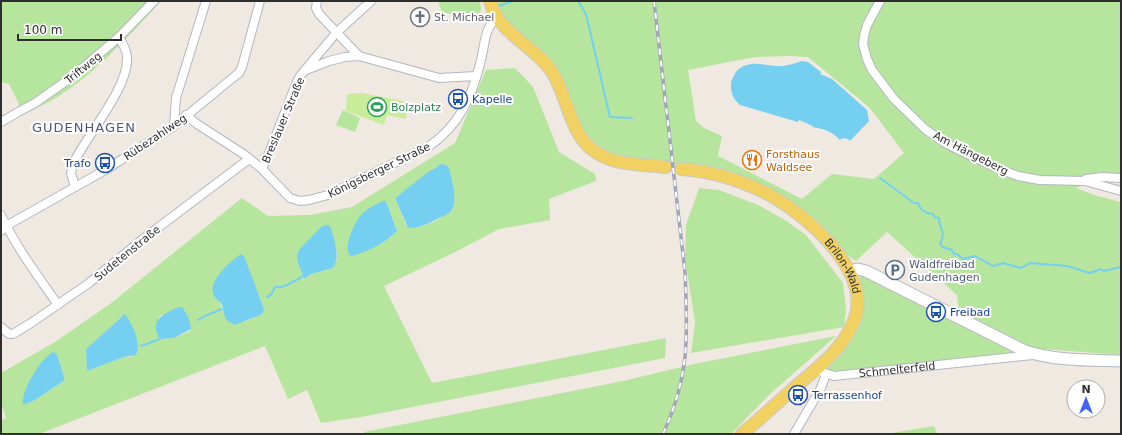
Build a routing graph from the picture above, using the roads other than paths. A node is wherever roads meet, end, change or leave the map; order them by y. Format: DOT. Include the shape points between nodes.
graph roads {
  1 [pos="154,1"];
  2 [pos="206,1"];
  3 [pos="260,1"];
  4 [pos="317,1"];
  5 [pos="371,1"];
  6 [pos="490,1"];
  7 [pos="880,1"];
  8 [pos="496,17"];
  9 [pos="336,33"];
  10 [pos="119,37"];
  11 [pos="359,56"];
  12 [pos="304,71"];
  13 [pos="476,76"];
  14 [pos="186,115"];
  15 [pos="1,122"];
  16 [pos="174,126"];
  17 [pos="249,159"];
  18 [pos="666,167"];
  19 [pos="262,169"];
  20 [pos="681,169"];
  21 [pos="1121,178"];
  22 [pos="1080,180"];
  23 [pos="76,186"];
  24 [pos="1121,191"];
  25 [pos="1,215"];
  26 [pos="4,229"];
  27 [pos="849,270"];
  28 [pos="58,305"];
  29 [pos="1,327"];
  30 [pos="1036,354"];
  31 [pos="1121,361"];
  32 [pos="742,434"];
  33 [pos="794,434"];
  1 -- 10 [label="street, Triftweg"];
  2 -- 16 [label="street" via="176,98"];
  3 -- 14 [label="street, Rübezahlweg" via="239,72"];
  4 -- 9 [label="street" via="316,8 319,14"];
  5 -- 9 [label="street"];
  6 -- 8 [label="main road"];
  7 -- 22 [label="street, Am Hängeberg" via="864,33 865,54 881,83 917,122 945,143 1006,172 1040,180"];
  8 -- 13 [label="street, Königsberger Straße" via="485,34"];
  8 -- 18 [label="main road" via="548,66 559,84 580,136 592,150 606,158"];
  9 -- 11 [label="street, Breslauer Straße"];
  9 -- 12 [label="street, Breslauer Straße"];
  10 -- 15 [label="street, Triftweg" via="61,86"];
  10 -- 23 [label="street" via="127,54 126,68 118,89 73,164 71,173"];
  11 -- 12 [label="street, Breslauer Straße" via="329,61"];
  11 -- 13 [label="street, Breslauer Straße" via="439,78"];
  12 -- 19 [label="street, Breslauer Straße" via="296,84"];
  13 -- 19 [label="street, Königsberger Straße" via="464,110 437,140 428,147 328,196 304,201 293,200"];
  14 -- 16 [label="street, Rübezahlweg"];
  14 -- 17 [label="street, Königsberger Straße"];
  16 -- 23 [label="street, Rübezahlweg"];
  17 -- 19 [label="street, Königsberger Straße"];
  17 -- 28 [label="street, Sudetenstraße"];
  20 -- 27 [label="main road, Brilon-Wald" via="736,181 784,203 815,229"];
  21 -- 22 [label="street"];
  22 -- 24 [label="street, Am Hängeberg"];
  23 -- 26 [label="street, Rübezahlweg"];
  25 -- 26 [label="street"];
  26 -- 28 [label="street"];
  27 -- 30 [label="main road, Schmelterfeld" via="866,271 1025,351"];
  27 -- 32 [label="main road, Brilon-Wald" via="856,290 858,308 848,334 826,359"];
  28 -- 29 [label="street, Sudetenstraße" via="13,334 9,334"];
  30 -- 31 [label="main road, Schmelterfeld"];
  30 -- 33 [label="street, Schmelterfeld" via="834,376 824,373 821,388"];
}
